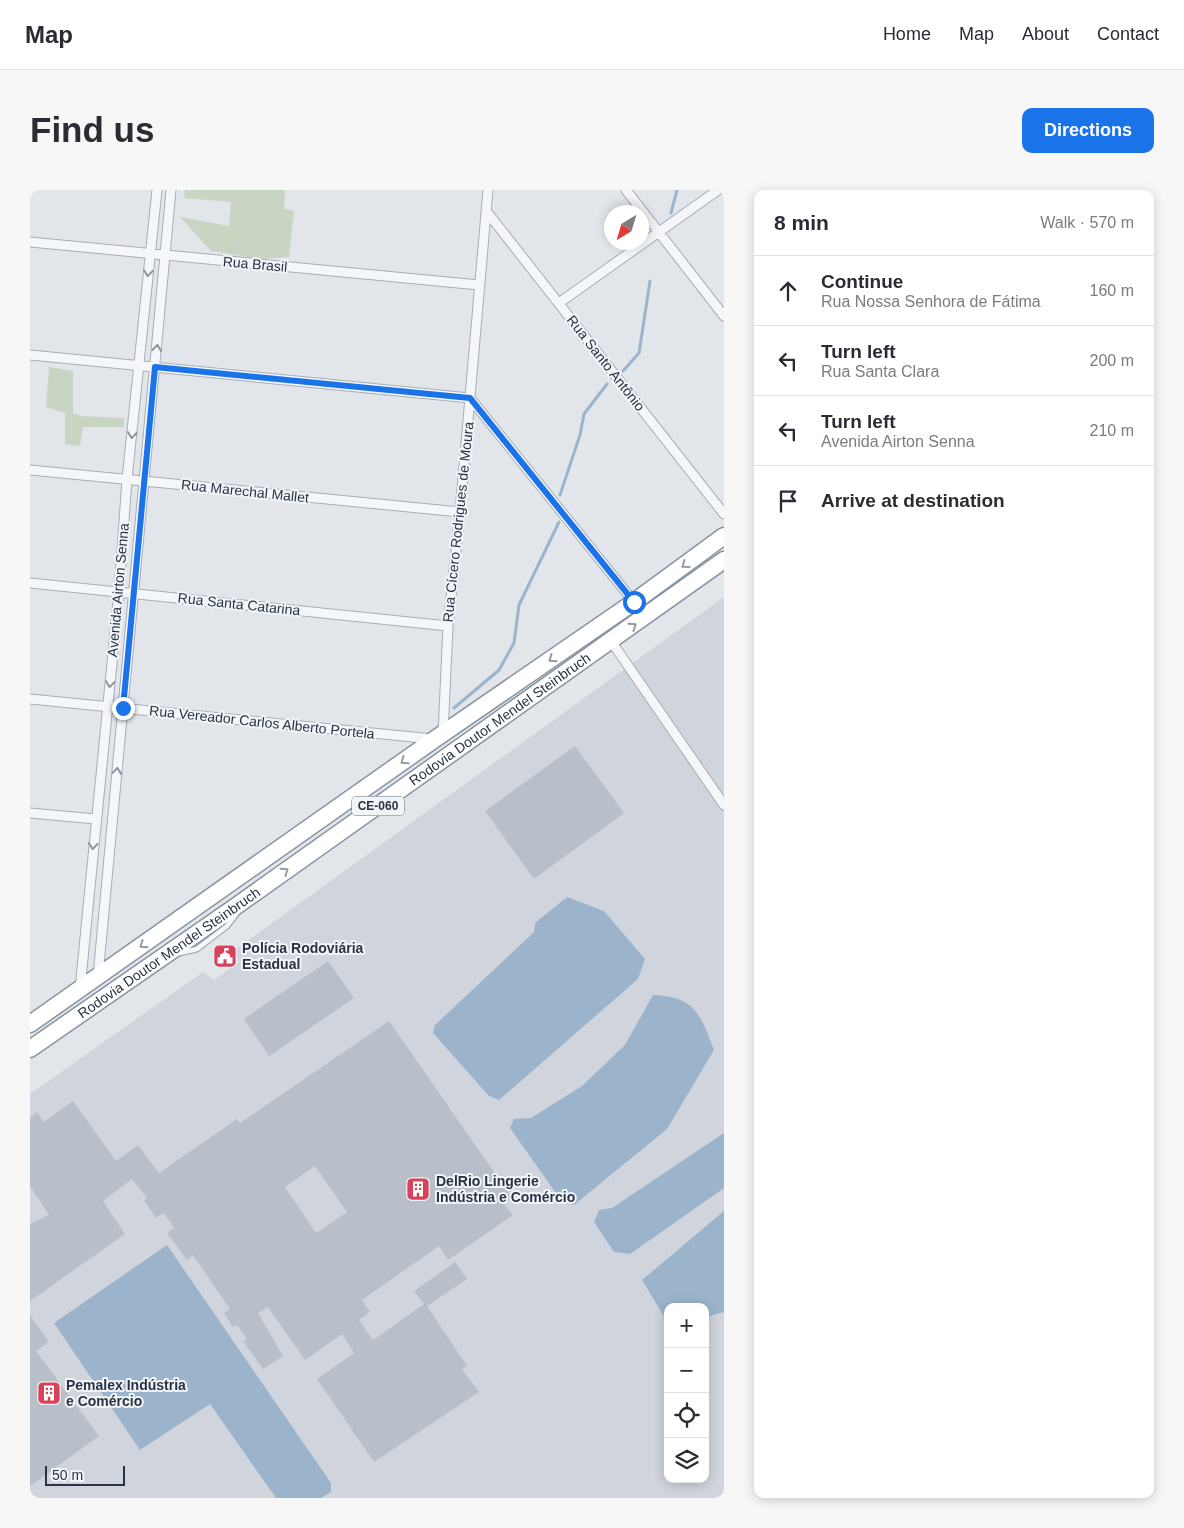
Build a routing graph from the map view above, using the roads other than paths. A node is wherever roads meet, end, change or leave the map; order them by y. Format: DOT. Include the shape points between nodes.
graph roads {
  1 [pos="157,190"];
  2 [pos="171,190"];
  3 [pos="488,190"];
  4 [pos="626,190"];
  5 [pos="718,190"];
  6 [pos="487,212"];
  7 [pos="658,231"];
  8 [pos="30,242"];
  9 [pos="150,253"];
  10 [pos="166,255"];
  11 [pos="479,285"];
  12 [pos="559,303"];
  13 [pos="724,316"];
  14 [pos="30,355"];
  15 [pos="139,366"];
  16 [pos="155,367"];
  17 [pos="470,398"];
  18 [pos="30,470"];
  19 [pos="127,479"];
  20 [pos="145,481"];
  21 [pos="460,512"];
  22 [pos="724,514"];
  23 [pos="724,536"];
  24 [pos="724,560"];
  25 [pos="30,583"];
  26 [pos="119,592"];
  27 [pos="133,593"];
  28 [pos="634,602"];
  29 [pos="448,626"];
  30 [pos="611,641"];
  31 [pos="30,699"];
  32 [pos="107,707"];
  33 [pos="123,708"];
  34 [pos="439,737"];
  35 [pos="98,797"];
  36 [pos="114,798"];
  37 [pos="724,805"];
  38 [pos="30,813"];
  39 [pos="96,818"];
  40 [pos="249,896"];
  41 [pos="222,898"];
  42 [pos="176,930"];
  43 [pos="164,956"];
  44 [pos="98,976"];
  45 [pos="80,990"];
  46 [pos="30,1024"];
  47 [pos="30,1049"];
  1 -- 9 [label="street, Avenida Airton Senna"];
  2 -- 10 [label="street, Avenida Airton Senna"];
  3 -- 6 [label="street, Rua Cícero Rodrigues de Moura"];
  4 -- 7 [label="street"];
  5 -- 7 [label="street"];
  6 -- 11 [label="street, Rua Cícero Rodrigues de Moura"];
  6 -- 12 [label="street, Rua Santo Antônio"];
  7 -- 12 [label="street"];
  7 -- 13 [label="street"];
  8 -- 9 [label="street, Rua Brasil"];
  9 -- 10 [label="street, Rua Brasil"];
  9 -- 15 [label="street, Avenida Airton Senna, one-way"];
  10 -- 11 [label="street, Rua Brasil"];
  16 -- 10 [label="street, Avenida Airton Senna, one-way"];
  11 -- 17 [label="street, Rua Cícero Rodrigues de Moura"];
  12 -- 22 [label="street, Rua Santo Antônio"];
  14 -- 15 [label="street"];
  15 -- 16 [label="street"];
  15 -- 19 [label="street, Avenida Airton Senna, one-way"];
  16 -- 17 [label="street"];
  16 -- 20 [label="street, Avenida Airton Senna"];
  17 -- 21 [label="street, Rua Cícero Rodrigues de Moura"];
  17 -- 28 [label="street"];
  18 -- 19 [label="street, Rua Marechal Mallet"];
  19 -- 20 [label="street, Rua Marechal Mallet"];
  19 -- 26 [label="street, Avenida Airton Senna"];
  20 -- 21 [label="street, Rua Marechal Mallet"];
  20 -- 27 [label="street, Avenida Airton Senna"];
  21 -- 29 [label="street, Rua Cícero Rodrigues de Moura"];
  23 -- 28 [label="highway, Rodovia Doutor Mendel Steinbruch / CE-060, one-way"];
  30 -- 24 [label="highway, Rodovia Doutor Mendel Steinbruch / CE-060, one-way"];
  25 -- 26 [label="street, Rua Santa Catarina"];
  26 -- 27 [label="street, Rua Santa Catarina"];
  26 -- 32 [label="street, Avenida Airton Senna, one-way"];
  27 -- 29 [label="street, Rua Santa Catarina"];
  27 -- 33 [label="street, Avenida Airton Senna"];
  28 -- 34 [label="highway, Rodovia Doutor Mendel Steinbruch / CE-060, one-way"];
  29 -- 34 [label="street, Rua Cícero Rodrigues de Moura"];
  30 -- 37 [label="street"];
  40 -- 30 [label="highway, Rodovia Doutor Mendel Steinbruch / CE-060, one-way"];
  31 -- 32 [label="street, Rua Vereador Carlos Alberto Portela"];
  32 -- 33 [label="street, Rua Vereador Carlos Alberto Portela"];
  32 -- 35 [label="street, Avenida Airton Senna"];
  33 -- 34 [label="street, Rua Vereador Carlos Alberto Portela"];
  36 -- 33 [label="street, Avenida Airton Senna, one-way"];
  34 -- 41 [label="highway, Rodovia Doutor Mendel Steinbruch / CE-060, one-way"];
  35 -- 36 [label="street"];
  35 -- 39 [label="street, Avenida Airton Senna"];
  36 -- 44 [label="street, Avenida Airton Senna"];
  38 -- 39 [label="street"];
  39 -- 45 [label="street, Avenida Airton Senna, one-way"];
  40 -- 41 [label="highway, Rodovia Doutor Mendel Steinbruch / CE-060"];
  40 -- 43 [label="lane" via="227,926 196,949"];
  41 -- 42 [label="highway, Rodovia Doutor Mendel Steinbruch / CE-060"];
  41 -- 42 [label="highway, Rodovia Doutor Mendel Steinbruch / CE-060"];
  42 -- 43 [label="highway, Rodovia Doutor Mendel Steinbruch / CE-060"];
  42 -- 44 [label="highway, Rodovia Doutor Mendel Steinbruch / CE-060, one-way"];
  43 -- 47 [label="highway, Rodovia Doutor Mendel Steinbruch / CE-060"];
  44 -- 45 [label="highway, Rodovia Doutor Mendel Steinbruch / CE-060"];
  45 -- 46 [label="highway, Rodovia Doutor Mendel Steinbruch / CE-060"];
}
